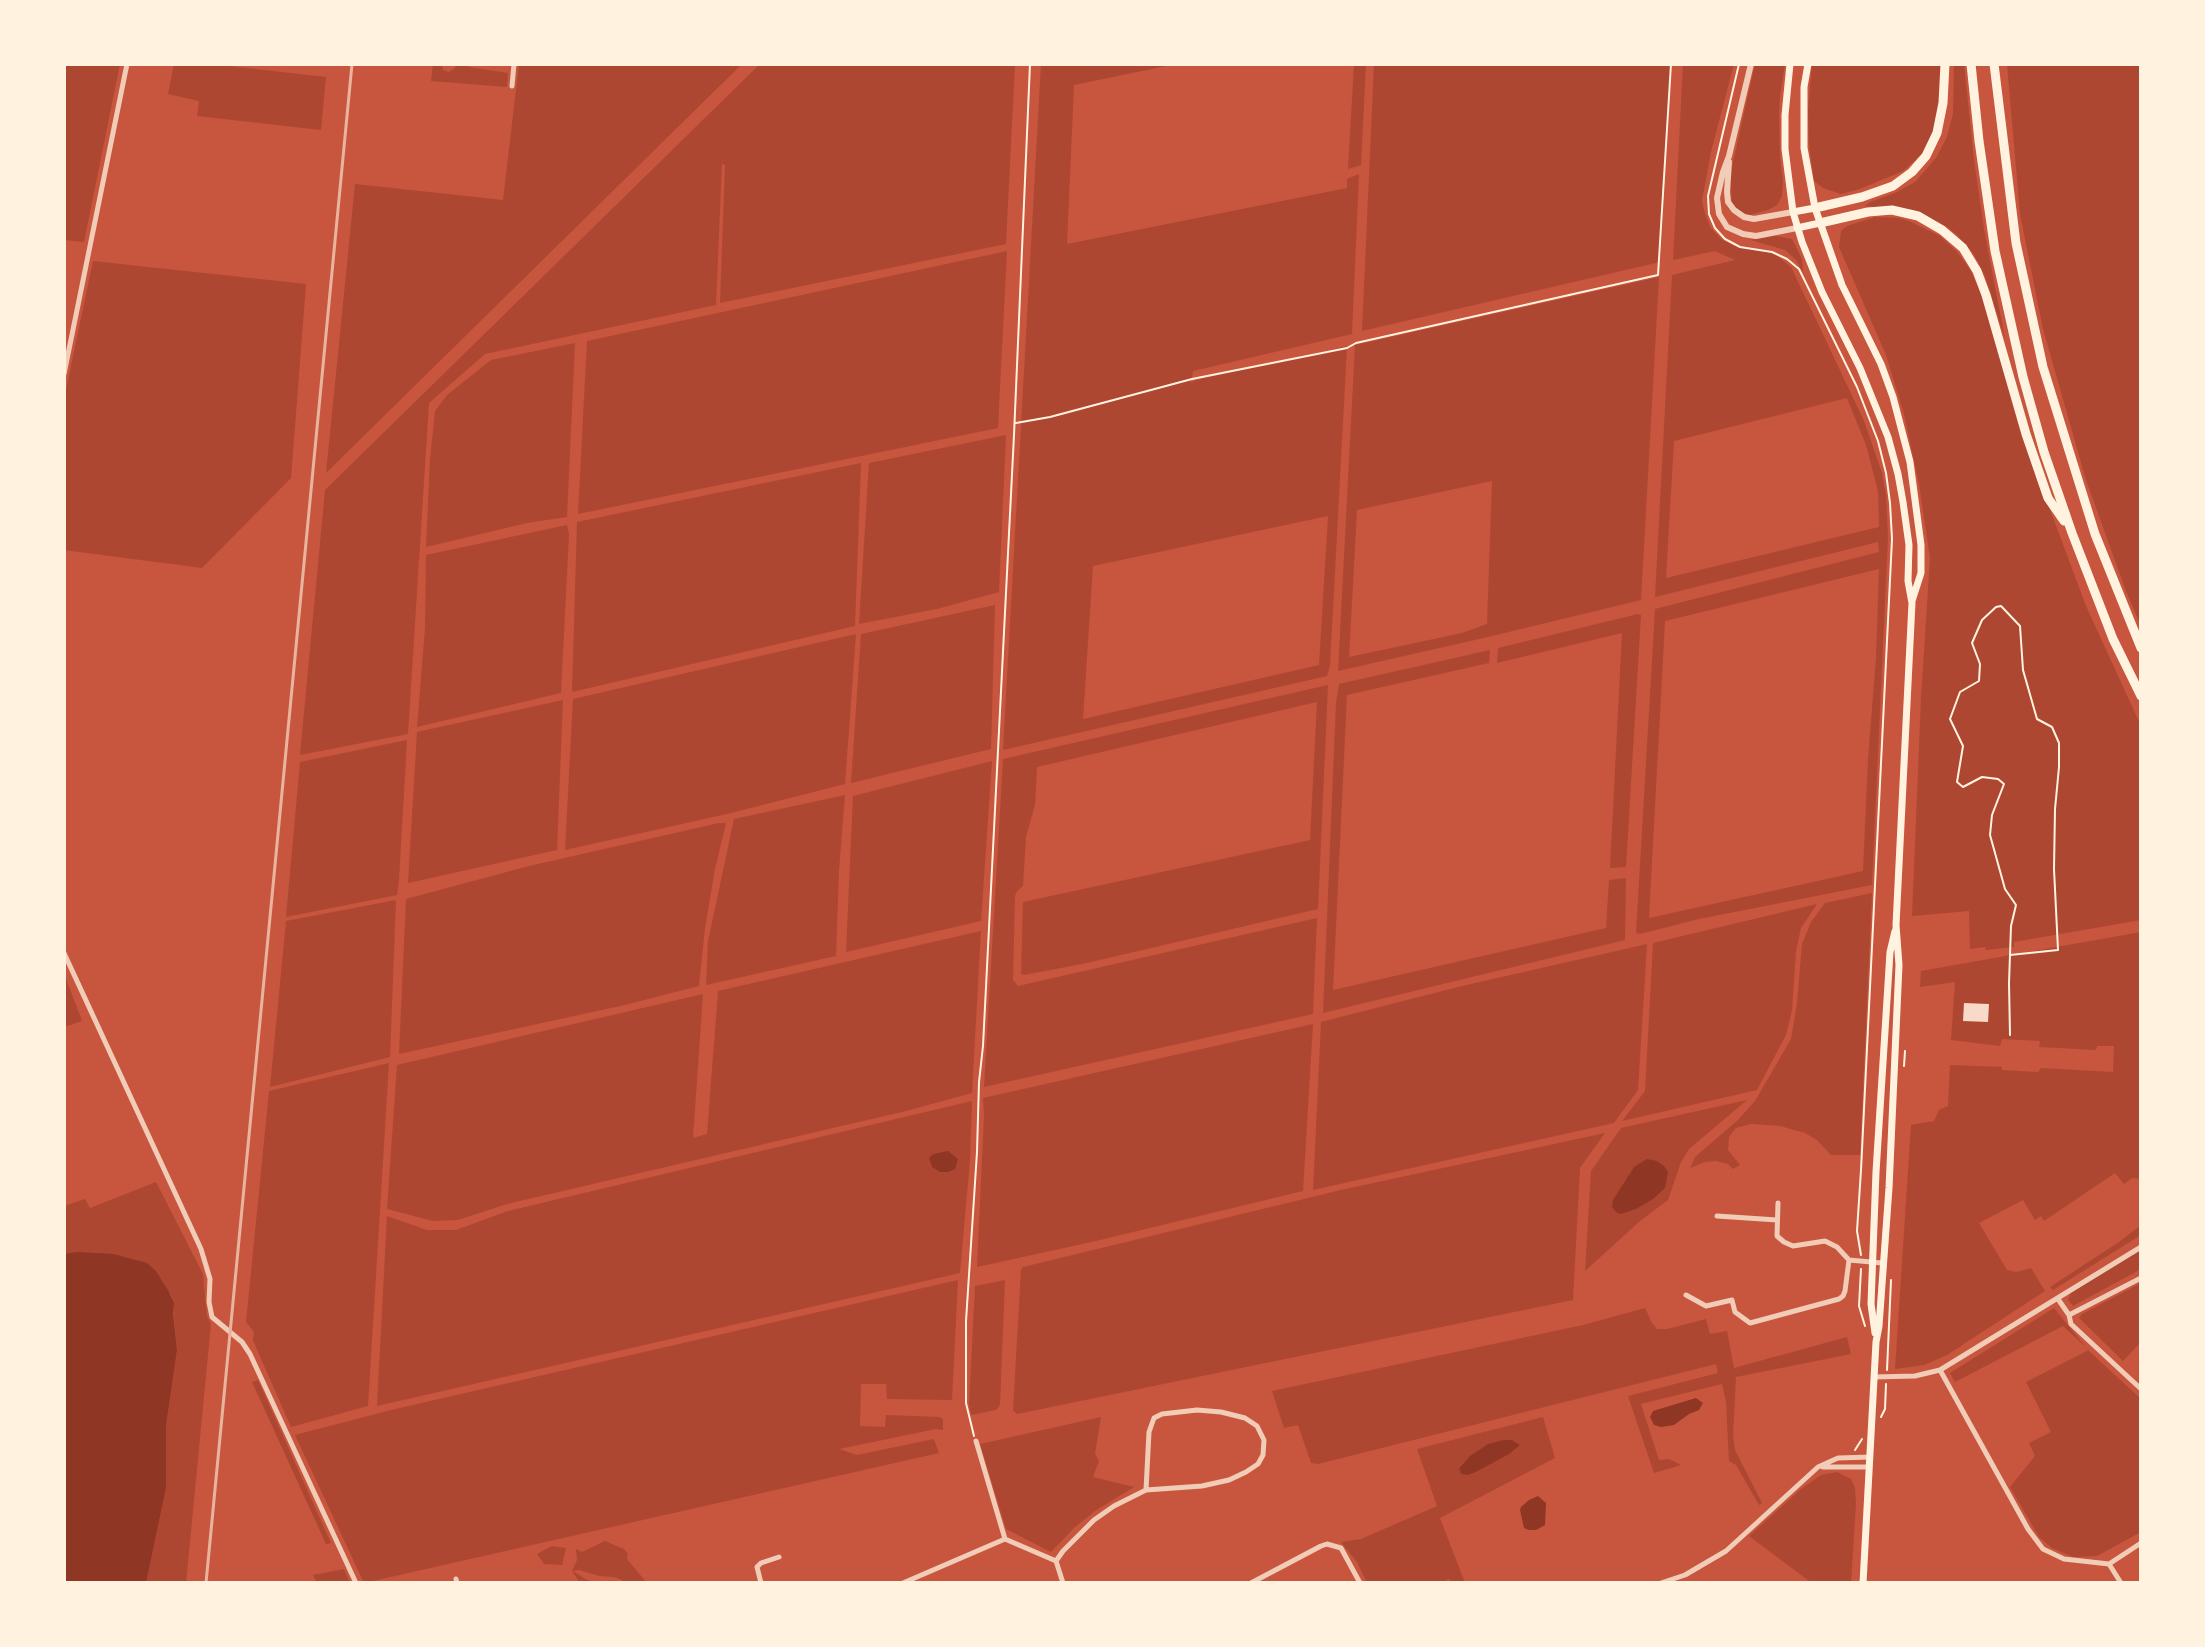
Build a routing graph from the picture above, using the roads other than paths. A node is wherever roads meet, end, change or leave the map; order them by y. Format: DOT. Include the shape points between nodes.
graph roads {
  1 [pos="127,64"];
  2 [pos="514,64"];
  3 [pos="1751,64"];
  4 [pos="1790,64"];
  5 [pos="1808,64"];
  6 [pos="1945,64"];
  7 [pos="1971,64"];
  8 [pos="1994,64"];
  9 [pos="512,86"];
  10 [pos="1729,156"];
  11 [pos="1815,208"];
  12 [pos="1793,212"];
  13 [pos="1820,223"];
  14 [pos="1797,228"];
  15 [pos="64,374"];
  16 [pos="2072,533"];
  17 [pos="1912,603"];
  18 [pos="2141,648"];
  19 [pos="2141,696"];
  20 [pos="1896,925"];
  21 [pos="64,953"];
  22 [pos="1778,1203"];
  23 [pos="1717,1216"];
  24 [pos="1777,1220"];
  25 [pos="2141,1247"];
  26 [pos="1849,1260"];
  27 [pos="1873,1262"];
  28 [pos="1882,1263"];
  29 [pos="2141,1278"];
  30 [pos="1686,1295"];
  31 [pos="2058,1299"];
  32 [pos="2069,1315"];
  33 [pos="1876,1342"];
  34 [pos="1940,1370"];
  35 [pos="1874,1377"];
  36 [pos="2141,1389"];
  37 [pos="976,1441"];
  38 [pos="1870,1457"];
  39 [pos="1818,1467"];
  40 [pos="1869,1467"];
  41 [pos="1146,1490"];
  42 [pos="1005,1539"];
  43 [pos="2141,1543"];
  44 [pos="779,1557"];
  45 [pos="1056,1561"];
  46 [pos="2109,1564"];
  47 [pos="356,1583"];
  48 [pos="761,1583"];
  49 [pos="903,1583"];
  50 [pos="1063,1583"];
  51 [pos="1251,1583"];
  52 [pos="1360,1583"];
  53 [pos="1662,1583"];
  54 [pos="1863,1583"];
  55 [pos="2121,1583"];
  1 -- 15 [label="street"];
  2 -- 9 [label="street"];
  3 -- 10 [label="street"];
  4 -- 12 [label="main road" via="1785,149"];
  5 -- 11 [label="main road" via="1804,148"];
  6 -- 11 [label="highway" via="1937,133 1912,172 1893,186"];
  7 -- 16 [label="highway" via="1998,263 2023,377"];
  8 -- 18 [label="highway" via="2016,243 2043,367 2095,534"];
  10 -- 12 [label="street" via="1727,192 1734,210 1754,219"];
  10 -- 14 [label="street" via="1717,198 1727,227 1756,236"];
  11 -- 12 [label="main road"];
  11 -- 13 [label="main road"];
  12 -- 14 [label="main road"];
  13 -- 14 [label="main road"];
  13 -- 16 [label="highway" via="1892,210 1918,216 1963,248 1986,295 2048,498"];
  13 -- 17 [label="main road" via="1842,285 1881,364 1903,430 1921,545 1921,573"];
  14 -- 17 [label="main road" via="1888,437 1903,502"];
  16 -- 19 [label="highway"];
  17 -- 20 [label="main road"];
  20 -- 27 [label="main road" via="1890,952"];
  20 -- 28 [label="main road" via="1899,965"];
  21 -- 47 [label="street" via="201,1249 210,1279 212,1317 250,1354"];
  22 -- 24 [label="street"];
  23 -- 24 [label="street"];
  24 -- 26 [label="street" via="1777,1236 1784,1242 1793,1246 1825,1241"];
  25 -- 31 [label="street"];
  26 -- 27 [label="street"];
  26 -- 30 [label="street" via="1839,1299 1750,1323 1735,1312 1732,1300 1706,1306"];
  27 -- 28 [label="street"];
  27 -- 33 [label="main road"];
  28 -- 33 [label="main road"];
  29 -- 32 [label="street"];
  31 -- 32 [label="street"];
  31 -- 34 [label="street"];
  32 -- 36 [label="street" via="2071,1324"];
  33 -- 35 [label="main road"];
  34 -- 35 [label="street"];
  34 -- 46 [label="street" via="2043,1549 2064,1559"];
  35 -- 38 [label="main road"];
  37 -- 42 [label="street"];
  38 -- 39 [label="street" via="1838,1458"];
  38 -- 40 [label="main road"];
  39 -- 40 [label="street"];
  39 -- 53 [label="street" via="1726,1551"];
  40 -- 54 [label="main road"];
  41 -- 41 [label="street" via="1151,1425 1162,1414 1197,1410 1245,1418 1264,1440 1258,1464 1229,1480"];
  41 -- 45 [label="street" via="1094,1520"];
  42 -- 45 [label="street"];
  42 -- 49 [label="street"];
  43 -- 46 [label="street"];
  44 -- 48 [label="street" via="757,1567"];
  45 -- 50 [label="street"];
  46 -- 55 [label="street"];
  51 -- 52 [label="street" via="1327,1544 1341,1548"];
}
